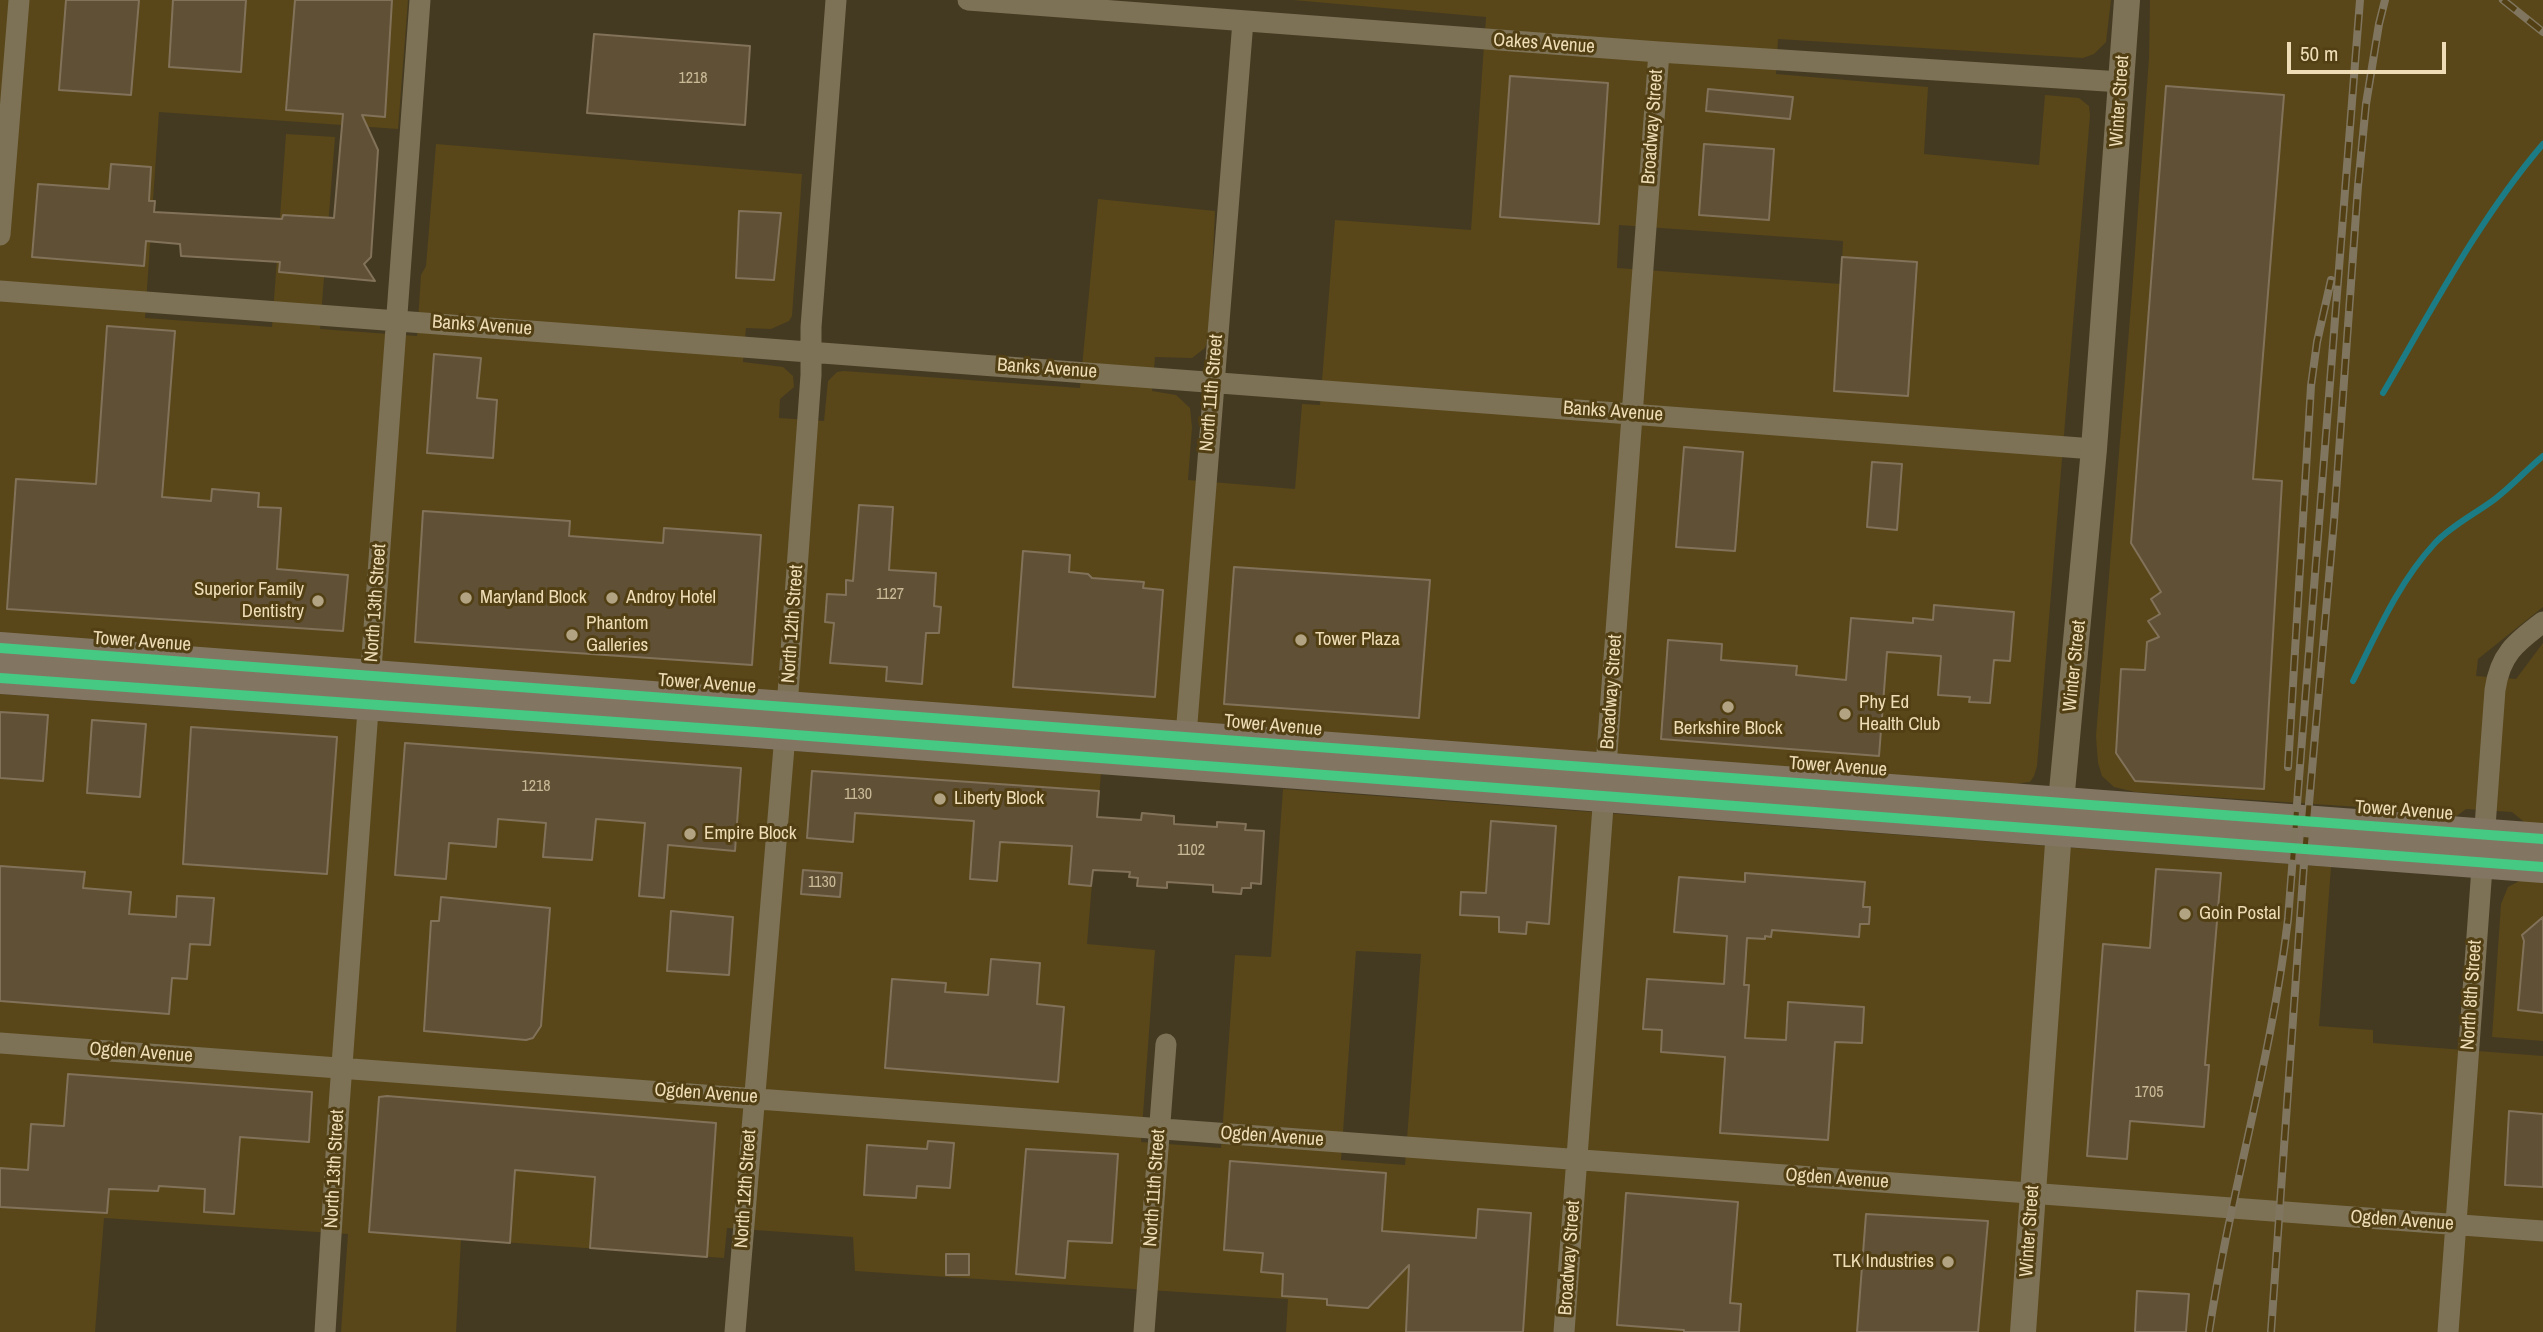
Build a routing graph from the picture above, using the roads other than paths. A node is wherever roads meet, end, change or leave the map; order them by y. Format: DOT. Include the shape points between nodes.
graph roads {
  1 [pos="19,0"];
  2 [pos="420,0"];
  3 [pos="836,0"];
  4 [pos="968,0"];
  5 [pos="2127,0"];
  6 [pos="1243,21"];
  7 [pos="1659,52"];
  8 [pos="2121,82"];
  9 [pos="0,235"];
  10 [pos="0,291"];
  11 [pos="397,320"];
  12 [pos="810,351"];
  13 [pos="1213,382"];
  14 [pos="1633,413"];
  15 [pos="2095,449"];
  16 [pos="2543,622"];
  17 [pos="0,648"];
  18 [pos="0,678"];
  19 [pos="369,691"];
  20 [pos="786,722"];
  21 [pos="1185,751"];
  22 [pos="1605,783"];
  23 [pos="2060,816"];
  24 [pos="2543,839"];
  25 [pos="2482,849"];
  26 [pos="2543,867"];
  27 [pos="0,1043"];
  28 [pos="1166,1044"];
  29 [pos="342,1067"];
  30 [pos="754,1098"];
  31 [pos="1159,1128"];
  32 [pos="1577,1160"];
  33 [pos="2033,1194"];
  34 [pos="2456,1225"];
  35 [pos="2543,1231"];
  36 [pos="325,1332"];
  37 [pos="735,1332"];
  38 [pos="1144,1332"];
  39 [pos="1564,1332"];
  40 [pos="2023,1332"];
  41 [pos="2448,1332"];
  1 -- 9 [label="street"];
  2 -- 11 [label="street, North 13th Street"];
  3 -- 12 [label="street, North 12th Street"];
  4 -- 6 [label="street, Oakes Avenue"];
  5 -- 8 [label="street, Winter Street"];
  6 -- 7 [label="street, Oakes Avenue"];
  6 -- 13 [label="street, North 11th Street"];
  7 -- 8 [label="street, Oakes Avenue"];
  7 -- 14 [label="street, Broadway Street"];
  8 -- 15 [label="street, Winter Street"];
  10 -- 11 [label="street, Banks Avenue"];
  11 -- 12 [label="street, Banks Avenue"];
  11 -- 19 [label="street, North 13th Street"];
  12 -- 13 [label="street, Banks Avenue"];
  12 -- 20 [label="street, North 12th Street"];
  13 -- 14 [label="street, Banks Avenue"];
  13 -- 21 [label="street, North 11th Street"];
  14 -- 15 [label="street, Banks Avenue"];
  14 -- 22 [label="street, Broadway Street"];
  15 -- 23 [label="street, Winter Street"];
  16 -- 25 [label="street, North 8th Street" via="2512,648 2498,672"];
  17 -- 19 [label="main road, Tower Avenue"];
  18 -- 19 [label="main road, Tower Avenue"];
  19 -- 20 [label="main road, Tower Avenue"];
  19 -- 29 [label="street, North 13th Street"];
  20 -- 21 [label="main road, Tower Avenue"];
  20 -- 30 [label="street, North 12th Street"];
  21 -- 22 [label="main road, Tower Avenue"];
  22 -- 23 [label="main road, Tower Avenue"];
  22 -- 32 [label="street, Broadway Street"];
  23 -- 25 [label="main road, Tower Avenue"];
  23 -- 33 [label="street, Winter Street"];
  24 -- 25 [label="main road, Tower Avenue"];
  25 -- 26 [label="main road, Tower Avenue"];
  25 -- 34 [label="street, North 8th Street"];
  27 -- 29 [label="street, Ogden Avenue"];
  28 -- 31 [label="street, North 11th Street"];
  29 -- 30 [label="street, Ogden Avenue"];
  29 -- 36 [label="street, North 13th Street"];
  30 -- 31 [label="street, Ogden Avenue"];
  30 -- 37 [label="street, North 12th Street"];
  31 -- 32 [label="street, Ogden Avenue"];
  31 -- 38 [label="street, North 11th Street"];
  32 -- 33 [label="street, Ogden Avenue"];
  32 -- 39 [label="street, Broadway Street"];
  33 -- 34 [label="street, Ogden Avenue"];
  33 -- 40 [label="street, Winter Street"];
  34 -- 35 [label="street, Ogden Avenue"];
  34 -- 41 [label="street, North 8th Street"];
}
